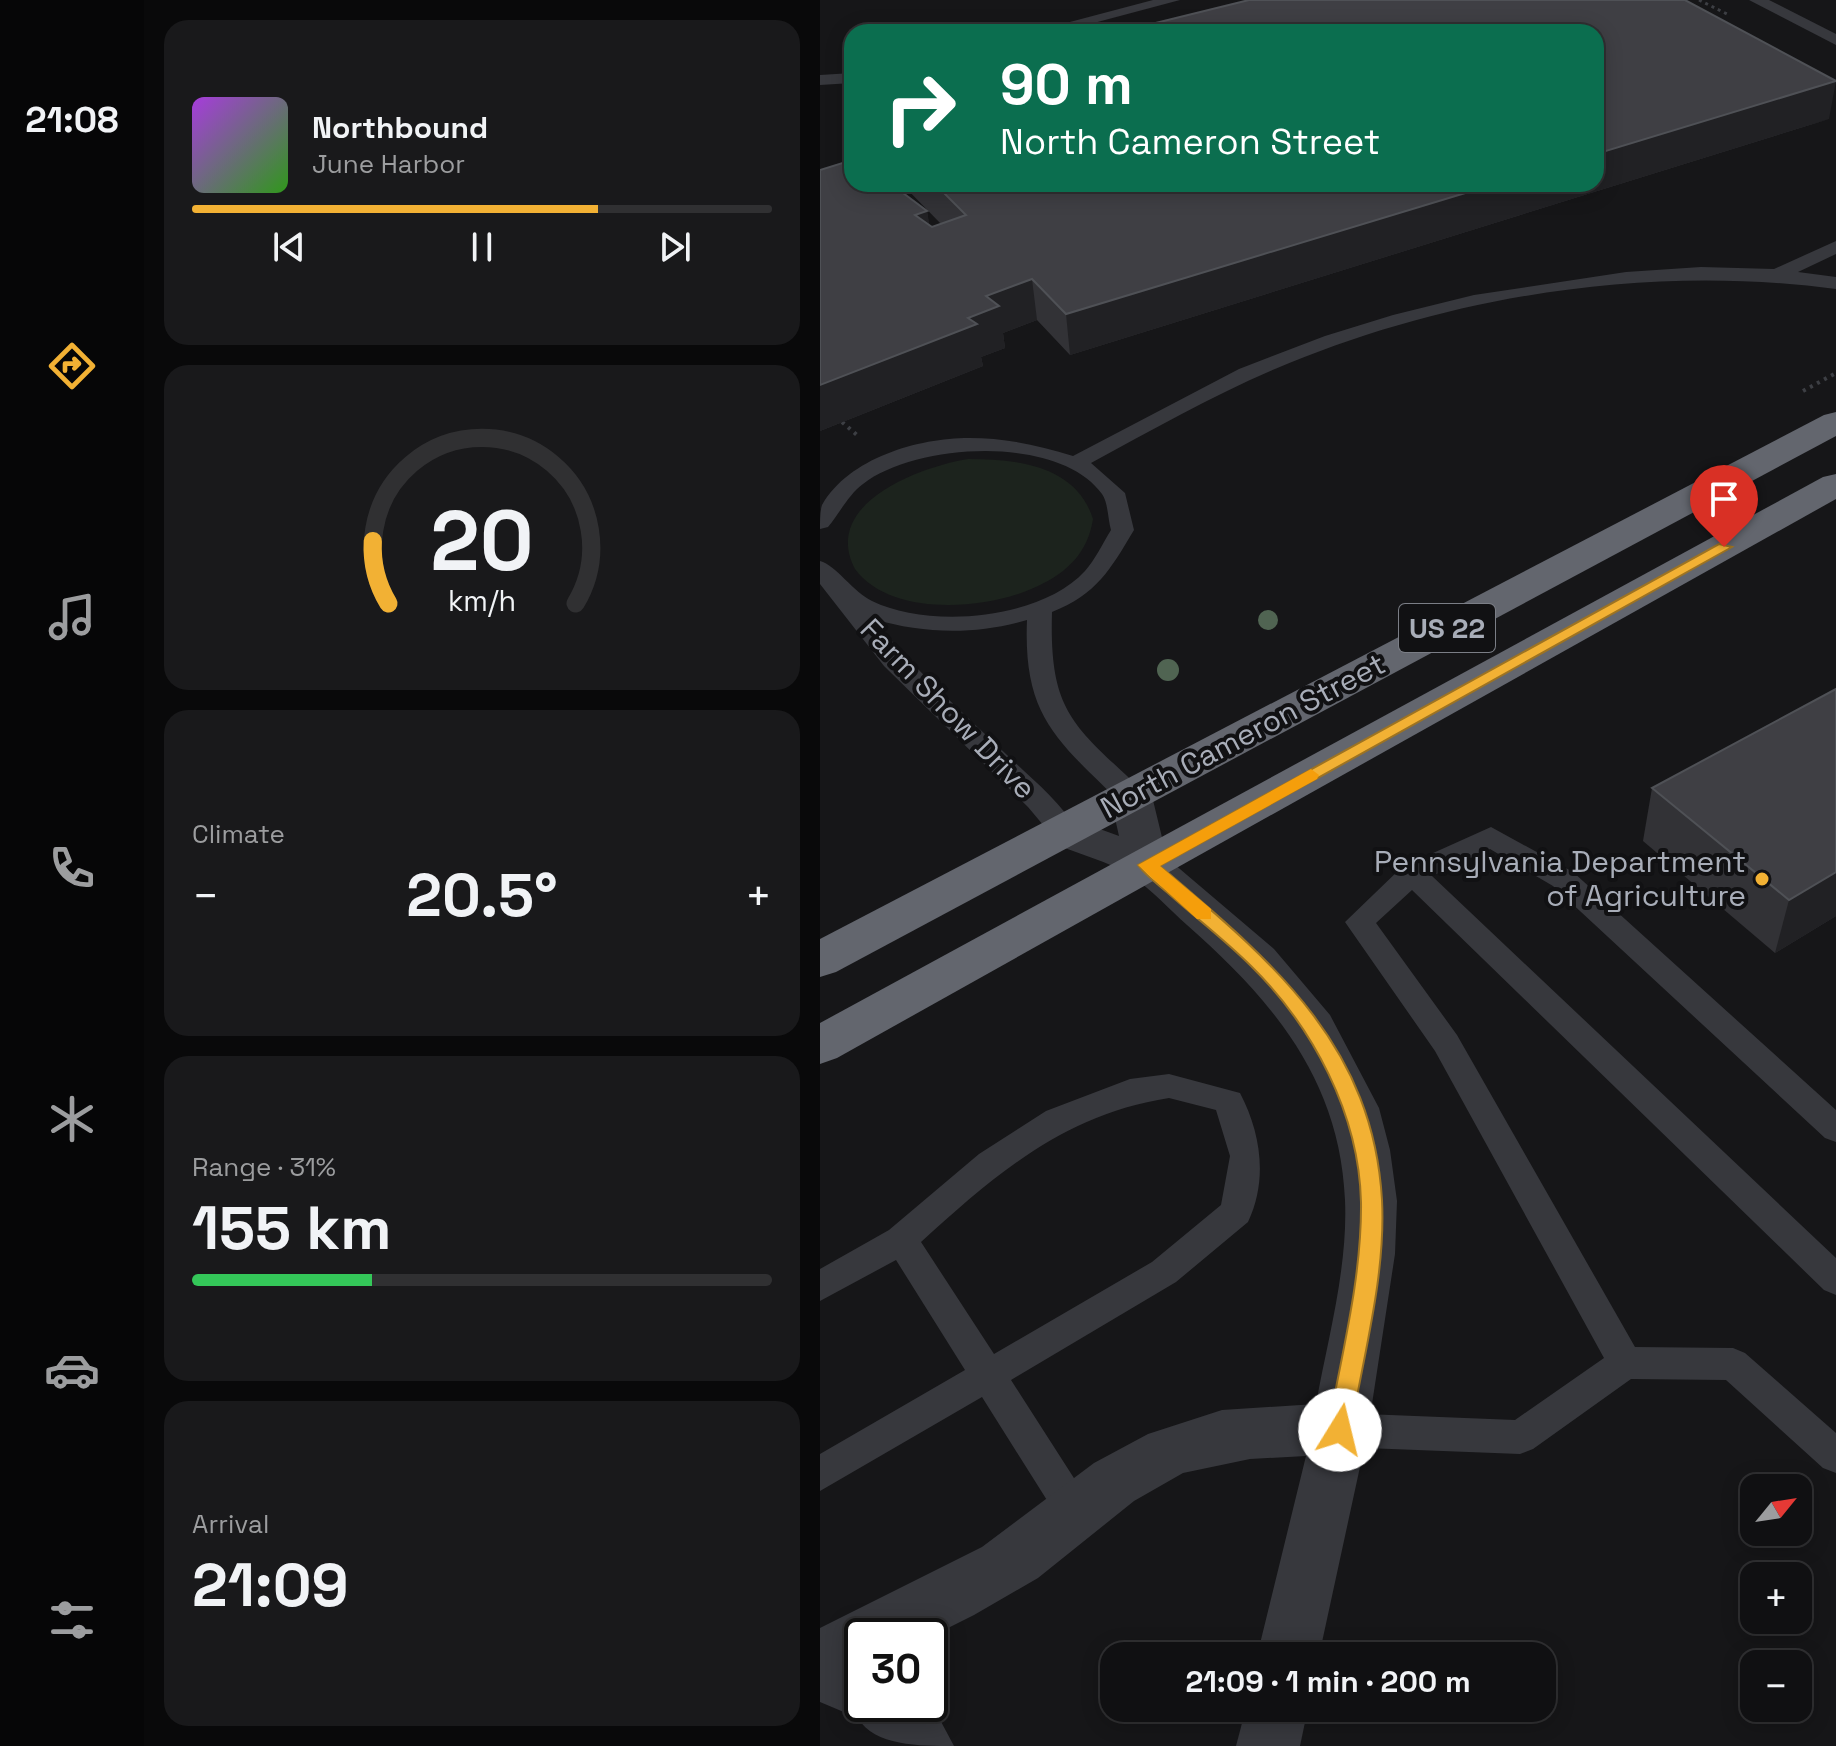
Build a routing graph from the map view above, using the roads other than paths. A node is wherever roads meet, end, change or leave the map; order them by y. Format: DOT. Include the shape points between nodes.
graph roads {
  1 [pos="1172,0"];
  2 [pos="1757,0"];
  3 [pos="1073,24"];
  4 [pos="1836,40"];
  5 [pos="820,60"];
  6 [pos="844,78"];
  7 [pos="820,80"];
  8 [pos="844,80"];
  9 [pos="1836,247"];
  10 [pos="1777,275"];
  11 [pos="1836,283"];
  12 [pos="1836,422"];
  13 [pos="1077,462"];
  14 [pos="1836,485"];
  15 [pos="820,522"];
  16 [pos="827,577"];
  17 [pos="1040,608"];
  18 [pos="1131,796"];
  19 [pos="1064,831"];
  20 [pos="1147,865"];
  21 [pos="1412,874"];
  22 [pos="820,960"];
  23 [pos="820,1045"];
  24 [pos="1836,1129"];
  25 [pos="901,1240"];
  26 [pos="1836,1280"];
  27 [pos="820,1286"];
  28 [pos="1625,1363"];
  29 [pos="988,1375"];
  30 [pos="1340,1430"];
  31 [pos="1836,1456"];
  32 [pos="820,1474"];
  33 [pos="1075,1512"];
  34 [pos="903,1618"];
  35 [pos="1291,1642"];
  36 [pos="844,1648"];
  37 [pos="820,1661"];
  38 [pos="820,1671"];
  39 [pos="844,1681"];
  40 [pos="907,1722"];
  41 [pos="1274,1722"];
  42 [pos="922,1746"];
  43 [pos="1268,1746"];
  1 -- 3 [label="lane"];
  2 -- 4 [label="lane"];
  5 -- 6 [label="lane"];
  7 -- 8 [label="lane"];
  9 -- 10 [label="lane"];
  10 -- 11 [label="lane"];
  10 -- 13 [label="lane" via="1675,275 1598,283 1399,319 1272,362"];
  12 -- 18 [label="highway, North Cameron Street / US 22"];
  13 -- 15 [label="lane" via="997,443 936,448 880,466 856,480"];
  13 -- 17 [label="lane" via="1097,474 1120,506 1118,544 1089,580"];
  14 -- 20 [label="highway, US 22"];
  16 -- 17 [label="lane" via="852,602 917,622 972,624"];
  16 -- 19 [label="lane, Farm Show Drive" via="893,660"];
  17 -- 18 [label="lane" via="1041,688 1047,706 1069,737"];
  18 -- 19 [label="highway, North Cameron Street / US 22"];
  18 -- 20 [label="street"];
  19 -- 20 [label="street"];
  19 -- 22 [label="highway, North Cameron Street / US 22"];
  20 -- 23 [label="highway, US 22"];
  20 -- 30 [label="street" via="1258,961 1287,993 1321,1041 1354,1108 1371,1201 1369,1254"];
  21 -- 24 [label="lane" via="1491,837 1563,879"];
  21 -- 26 [label="lane"];
  21 -- 28 [label="lane" via="1359,922 1446,1043"];
  25 -- 27 [label="lane"];
  25 -- 29 [label="lane"];
  25 -- 29 [label="lane" via="974,1174 1088,1103 1172,1085 1229,1102 1246,1156 1236,1212 1164,1272"];
  28 -- 30 [label="lane" via="1520,1437"];
  28 -- 31 [label="lane" via="1733,1364"];
  29 -- 32 [label="lane"];
  29 -- 33 [label="lane"];
  30 -- 33 [label="street" via="1253,1429 1211,1436 1161,1455"];
  30 -- 35 [label="street"];
  33 -- 34 [label="street" via="1004,1566"];
  36 -- 37 [label="street"];
  38 -- 39 [label="street"];
  40 -- 42 [label="street"];
  41 -- 43 [label="street"];
}
